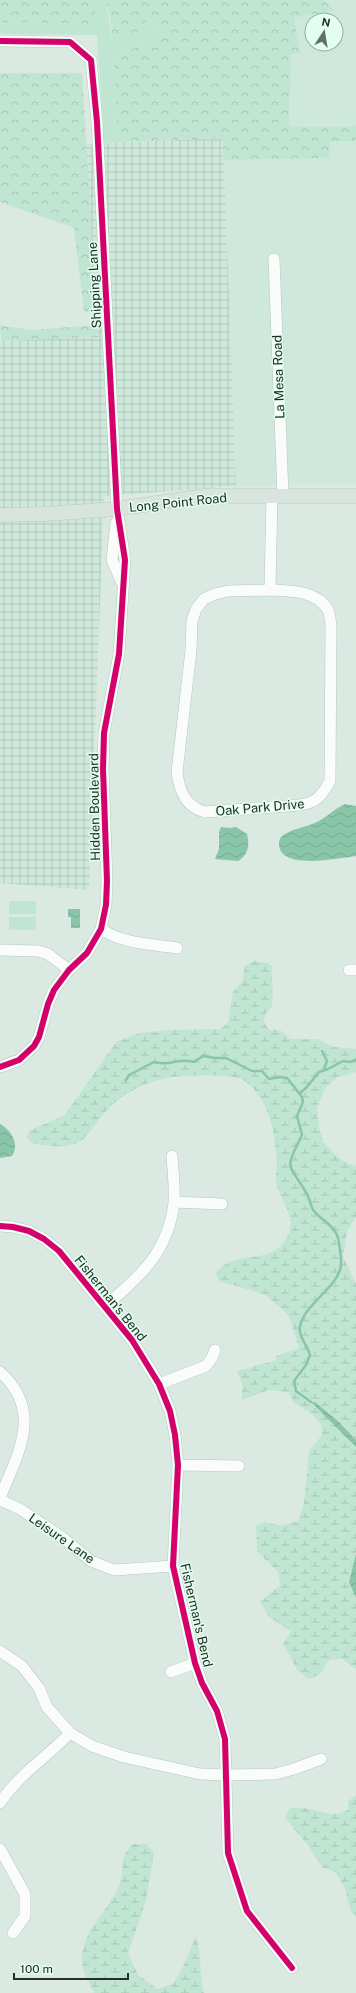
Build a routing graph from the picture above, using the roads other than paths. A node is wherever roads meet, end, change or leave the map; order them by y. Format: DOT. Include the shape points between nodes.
graph roads {
  1 [pos="0,41"];
  2 [pos="274,259"];
  3 [pos="277,496"];
  4 [pos="356,496"];
  5 [pos="117,508"];
  6 [pos="0,515"];
  7 [pos="270,590"];
  8 [pos="101,929"];
  9 [pos="177,948"];
  10 [pos="0,950"];
  11 [pos="69,970"];
  12 [pos="0,1067"];
  13 [pos="172,1156"];
  14 [pos="174,1202"];
  15 [pos="222,1204"];
  16 [pos="0,1226"];
  17 [pos="105,1306"];
  18 [pos="215,1350"];
  19 [pos="0,1372"];
  20 [pos="159,1384"];
  21 [pos="178,1465"];
  22 [pos="239,1466"];
  23 [pos="0,1499"];
  24 [pos="173,1566"];
  25 [pos="0,1651"];
  26 [pos="195,1663"];
  27 [pos="171,1672"];
  28 [pos="70,1733"];
  29 [pos="321,1759"];
  30 [pos="226,1775"];
  31 [pos="0,1803"];
  32 [pos="0,1850"];
  33 [pos="13,1933"];
  34 [pos="292,1968"];
  1 -- 5 [label="street, Shipping Lane" via="70,42 92,60"];
  2 -- 3 [label="street, La Mesa Road"];
  3 -- 4 [label="main road, Long Point Road"];
  3 -- 5 [label="main road, Long Point Road" via="204,496"];
  3 -- 7 [label="street, La Mesa Road"];
  5 -- 6 [label="main road, Long Point Road"];
  5 -- 8 [label="street, Hidden Boulevard" via="112,560 122,584 119,654 104,733 107,881"];
  7 -- 7 [label="street, Oak Park Drive" via="298,592 315,597 328,609 331,625 330,781 323,794 313,802 300,805 200,810 183,796 177,772 192,620 204,599 215,594 228,591"];
  8 -- 9 [label="street" via="122,939"];
  8 -- 11 [label="street, Hidden Boulevard" via="87,953"];
  10 -- 11 [label="street" via="38,951 48,954"];
  11 -- 12 [label="street, Hidden Boulevard" via="54,990 34,1046 19,1060"];
  13 -- 14 [label="street"];
  14 -- 15 [label="street"];
  14 -- 17 [label="street" via="169,1225 158,1253 143,1273"];
  16 -- 17 [label="street, Fisherman's Bend" via="29,1231 44,1239 59,1251"];
  17 -- 20 [label="street, Fisherman's Bend" via="132,1340"];
  18 -- 20 [label="street" via="206,1366"];
  19 -- 23 [label="street" via="12,1382 22,1401 25,1419 20,1447"];
  20 -- 21 [label="street, Fisherman's Bend" via="172,1423"];
  21 -- 22 [label="street"];
  21 -- 24 [label="street, Fisherman's Bend"];
  23 -- 24 [label="street, Leisure Lane" via="25,1512 91,1561 114,1570"];
  24 -- 26 [label="street, Fisherman's Bend"];
  25 -- 28 [label="street" via="22,1666 39,1688 47,1707"];
  26 -- 27 [label="street"];
  26 -- 30 [label="street, Fisherman's Bend" via="217,1711 225,1739"];
  28 -- 30 [label="street" via="92,1746 124,1757 200,1774"];
  28 -- 31 [label="street" via="51,1753 29,1770"];
  29 -- 30 [label="street" via="275,1774"];
  30 -- 34 [label="street, Fisherman's Bend" via="228,1853 247,1911"];
  32 -- 33 [label="street" via="25,1894 25,1916"];
}
